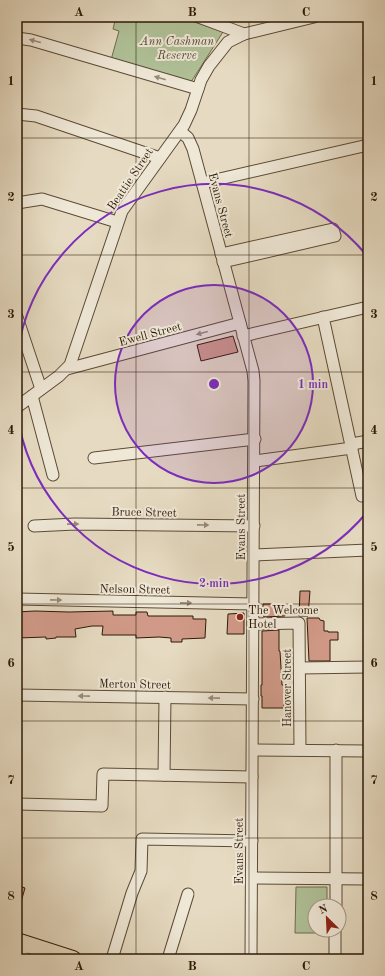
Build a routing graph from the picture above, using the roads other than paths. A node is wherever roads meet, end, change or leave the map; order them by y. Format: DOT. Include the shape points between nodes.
graph roads {
  1 [pos="199,17"];
  2 [pos="314,17"];
  3 [pos="244,34"];
  4 [pos="17,38"];
  5 [pos="198,89"];
  6 [pos="17,114"];
  7 [pos="180,131"];
  8 [pos="368,145"];
  9 [pos="160,158"];
  10 [pos="202,183"];
  11 [pos="17,203"];
  12 [pos="117,222"];
  13 [pos="281,245"];
  14 [pos="222,258"];
  15 [pos="368,306"];
  16 [pos="17,316"];
  17 [pos="323,317"];
  18 [pos="240,323"];
  19 [pos="243,336"];
  20 [pos="67,369"];
  21 [pos="36,392"];
  22 [pos="17,407"];
  23 [pos="255,439"];
  24 [pos="368,441"];
  25 [pos="352,446"];
  26 [pos="94,458"];
  27 [pos="254,461"];
  28 [pos="53,475"];
  29 [pos="362,496"];
  30 [pos="34,526"];
  31 [pos="254,526"];
  32 [pos="368,550"];
  33 [pos="254,555"];
  34 [pos="17,599"];
  35 [pos="253,604"];
  36 [pos="253,624"];
  37 [pos="368,667"];
  38 [pos="300,668"];
  39 [pos="20,695"];
  40 [pos="165,697"];
  41 [pos="253,699"];
  42 [pos="252,750"];
  43 [pos="300,750"];
  44 [pos="336,750"];
  45 [pos="368,751"];
  46 [pos="164,775"];
  47 [pos="252,777"];
  48 [pos="17,804"];
  49 [pos="252,841"];
  50 [pos="252,878"];
  51 [pos="336,878"];
  52 [pos="368,879"];
  53 [pos="188,894"];
  54 [pos="336,898"];
  55 [pos="336,938"];
  56 [pos="17,941"];
  57 [pos="17,957"];
  58 [pos="24,959"];
  59 [pos="73,959"];
  60 [pos="112,959"];
  61 [pos="168,959"];
  62 [pos="251,959"];
  63 [pos="335,959"];
  1 -- 3 [label="street"];
  2 -- 3 [label="street, Beattie Street"];
  3 -- 5 [label="street, Beattie Street" via="224,45 204,73"];
  5 -- 4 [label="street, one-way"];
  5 -- 7 [label="street, Beattie Street" via="188,118"];
  6 -- 9 [label="street" via="36,116"];
  7 -- 9 [label="street, Beattie Street"];
  7 -- 10 [label="street, Evans Street" via="191,144"];
  8 -- 10 [label="street"];
  9 -- 12 [label="street, Beattie Street" via="125,206"];
  10 -- 14 [label="street, Evans Street"];
  11 -- 12 [label="street" via="42,199"];
  12 -- 20 [label="street, Beattie Street"];
  13 -- 14 [label="street"];
  14 -- 18 [label="street, Evans Street"];
  15 -- 17 [label="street"];
  16 -- 21 [label="street"];
  17 -- 19 [label="street"];
  17 -- 25 [label="street"];
  18 -- 19 [label="street, Evans Street"];
  18 -- 20 [label="street, Ewell Street, one-way"];
  19 -- 23 [label="street, Evans Street" via="254,381"];
  20 -- 21 [label="street"];
  21 -- 22 [label="street"];
  21 -- 28 [label="street"];
  23 -- 26 [label="street"];
  23 -- 27 [label="street, Evans Street"];
  24 -- 25 [label="street"];
  25 -- 27 [label="street"];
  25 -- 29 [label="street"];
  27 -- 31 [label="street, Evans Street"];
  30 -- 31 [label="street, Bruce Street, one-way"];
  31 -- 33 [label="street, Evans Street"];
  32 -- 33 [label="street"];
  33 -- 35 [label="street, Evans Street"];
  34 -- 35 [label="street, Nelson Street, one-way"];
  35 -- 36 [label="street, Evans Street"];
  36 -- 38 [label="street, Hanover Street" via="299,623"];
  36 -- 41 [label="street, Evans Street"];
  37 -- 38 [label="street"];
  38 -- 43 [label="street, Hanover Street"];
  40 -- 39 [label="street, Merton Street, one-way"];
  41 -- 40 [label="street, Merton Street, one-way"];
  40 -- 46 [label="street"];
  41 -- 42 [label="street, Evans Street"];
  42 -- 43 [label="street"];
  42 -- 47 [label="street, Evans Street"];
  43 -- 44 [label="street"];
  44 -- 45 [label="street"];
  44 -- 51 [label="street"];
  46 -- 47 [label="street"];
  46 -- 48 [label="street" via="103,774 102,806"];
  47 -- 49 [label="street, Evans Street"];
  49 -- 50 [label="street, Evans Street"];
  49 -- 60 [label="street" via="142,839 141,871"];
  50 -- 51 [label="street"];
  50 -- 62 [label="street, Evans Street"];
  51 -- 52 [label="street"];
  51 -- 54 [label="street"];
  53 -- 61 [label="street"];
  55 -- 63 [label="street"];
  56 -- 59 [label="highway"];
  57 -- 58 [label="highway"];
}
